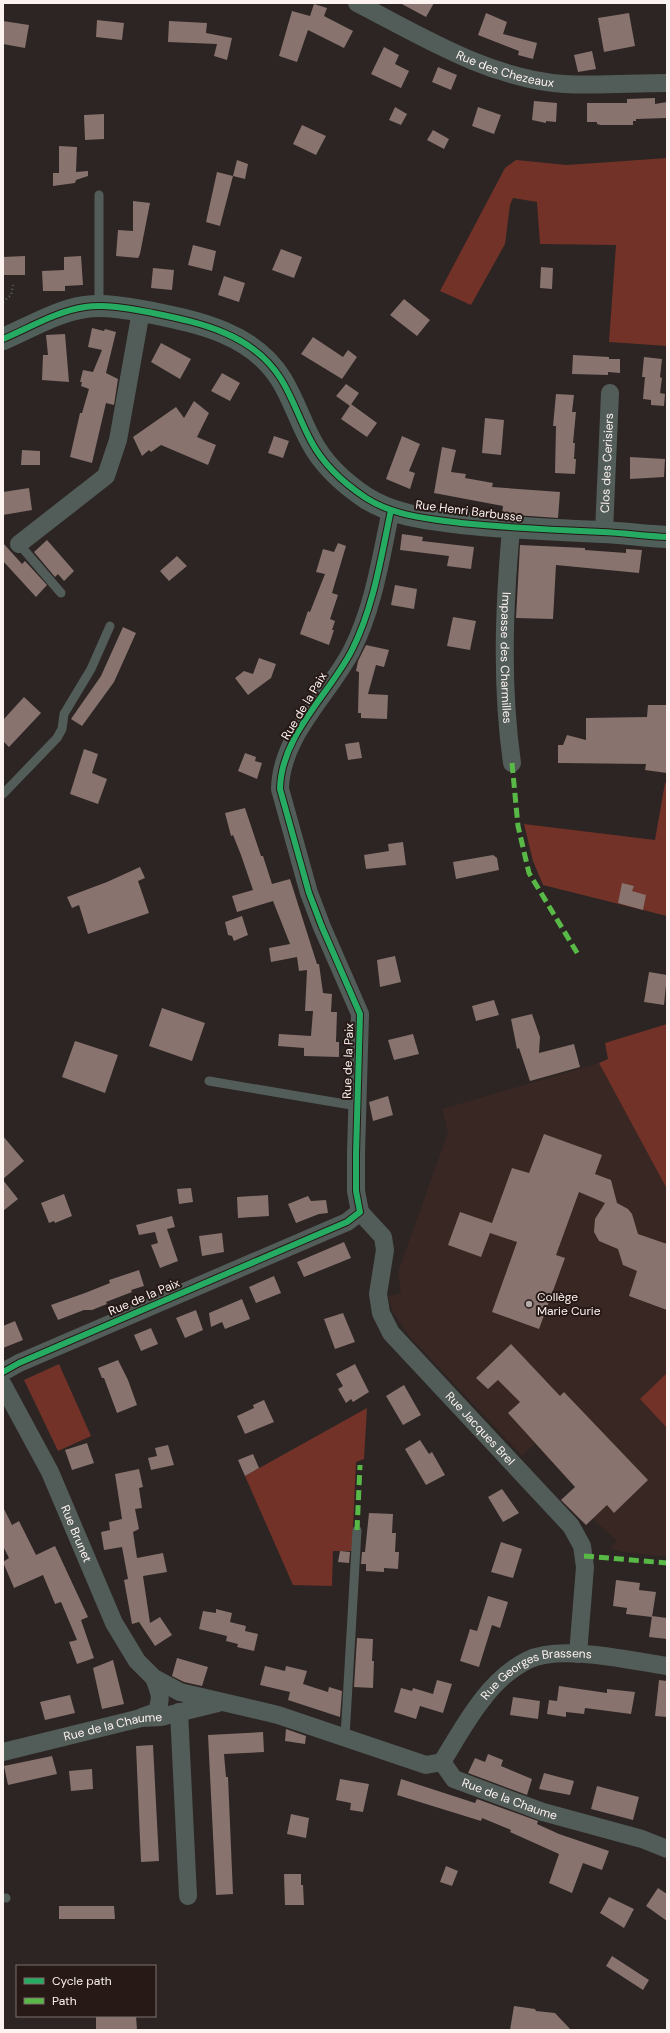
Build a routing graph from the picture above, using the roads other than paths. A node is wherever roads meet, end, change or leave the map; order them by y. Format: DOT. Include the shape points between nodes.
graph roads {
  1 [pos="357,3"];
  2 [pos="378,8"];
  3 [pos="667,83"];
  4 [pos="99,195"];
  5 [pos="99,306"];
  6 [pos="141,311"];
  7 [pos="3,339"];
  8 [pos="610,393"];
  9 [pos="391,510"];
  10 [pos="511,529"];
  11 [pos="604,532"];
  12 [pos="667,537"];
  13 [pos="19,544"];
  14 [pos="61,593"];
  15 [pos="110,626"];
  16 [pos="512,763"];
  17 [pos="3,794"];
  18 [pos="209,1081"];
  19 [pos="357,1106"];
  20 [pos="360,1212"];
  21 [pos="3,1372"];
  22 [pos="3,1385"];
  23 [pos="357,1530"];
  24 [pos="578,1654"];
  25 [pos="667,1666"];
  26 [pos="154,1678"];
  27 [pos="223,1702"];
  28 [pos="179,1712"];
  29 [pos="141,1718"];
  30 [pos="345,1737"];
  31 [pos="3,1752"];
  32 [pos="442,1762"];
  33 [pos="667,1849"];
  34 [pos="188,1896"];
  1 -- 2 [label="street, Rue des Chezeaux"];
  2 -- 3 [label="street, Rue des Chezeaux" via="446,48 494,69 515,75 563,84"];
  4 -- 5 [label="lane"];
  5 -- 6 [label="street, Rue Henri Barbusse"];
  5 -- 7 [label="street, Rue Henri Barbusse" via="69,311"];
  6 -- 9 [label="street, Rue Henri Barbusse" via="213,327 240,340 262,357 281,380 312,443 331,469 367,498"];
  6 -- 13 [label="street" via="118,440 106,476"];
  8 -- 11 [label="street, Clos des Cerisiers"];
  9 -- 10 [label="street, Rue Henri Barbusse" via="416,517"];
  9 -- 19 [label="street, Rue de la Paix" via="377,580 363,625 351,651 296,738 280,775 280,789 309,893 360,1014"];
  10 -- 11 [label="street, Rue Henri Barbusse"];
  10 -- 16 [label="street, Impasse des Charmilles" via="506,588 504,682"];
  11 -- 12 [label="street, Rue Henri Barbusse"];
  13 -- 14 [label="lane"];
  15 -- 17 [label="lane" via="91,669 64,714 62,729 57,738"];
  18 -- 19 [label="lane"];
  19 -- 20 [label="street, Rue de la Paix" via="356,1191"];
  20 -- 21 [label="street, Rue de la Paix" via="348,1222"];
  20 -- 24 [label="street, Rue Jacques Brel" via="383,1237 385,1250 378,1294 381,1313 391,1333 572,1526 582,1546 585,1567"];
  22 -- 26 [label="street, Rue Brunet" via="50,1472 114,1622 137,1661"];
  23 -- 30 [label="lane"];
  24 -- 25 [label="street, Rue Georges Brassens"];
  24 -- 32 [label="street, Rue Georges Brassens" via="553,1653 535,1658 508,1672 482,1700"];
  26 -- 27 [label="street, Rue de la Chaume" via="180,1692"];
  26 -- 29 [label="street" via="161,1702 156,1712"];
  27 -- 28 [label="street, Rue de la Chaume"];
  27 -- 30 [label="street, Rue de la Chaume" via="278,1715"];
  28 -- 29 [label="street, Rue de la Chaume" via="161,1717"];
  28 -- 34 [label="street"];
  29 -- 31 [label="street, Rue de la Chaume"];
  30 -- 32 [label="street, Rue de la Chaume" via="426,1765"];
  32 -- 33 [label="street, Rue de la Chaume" via="454,1779 543,1812 642,1839"];
}
